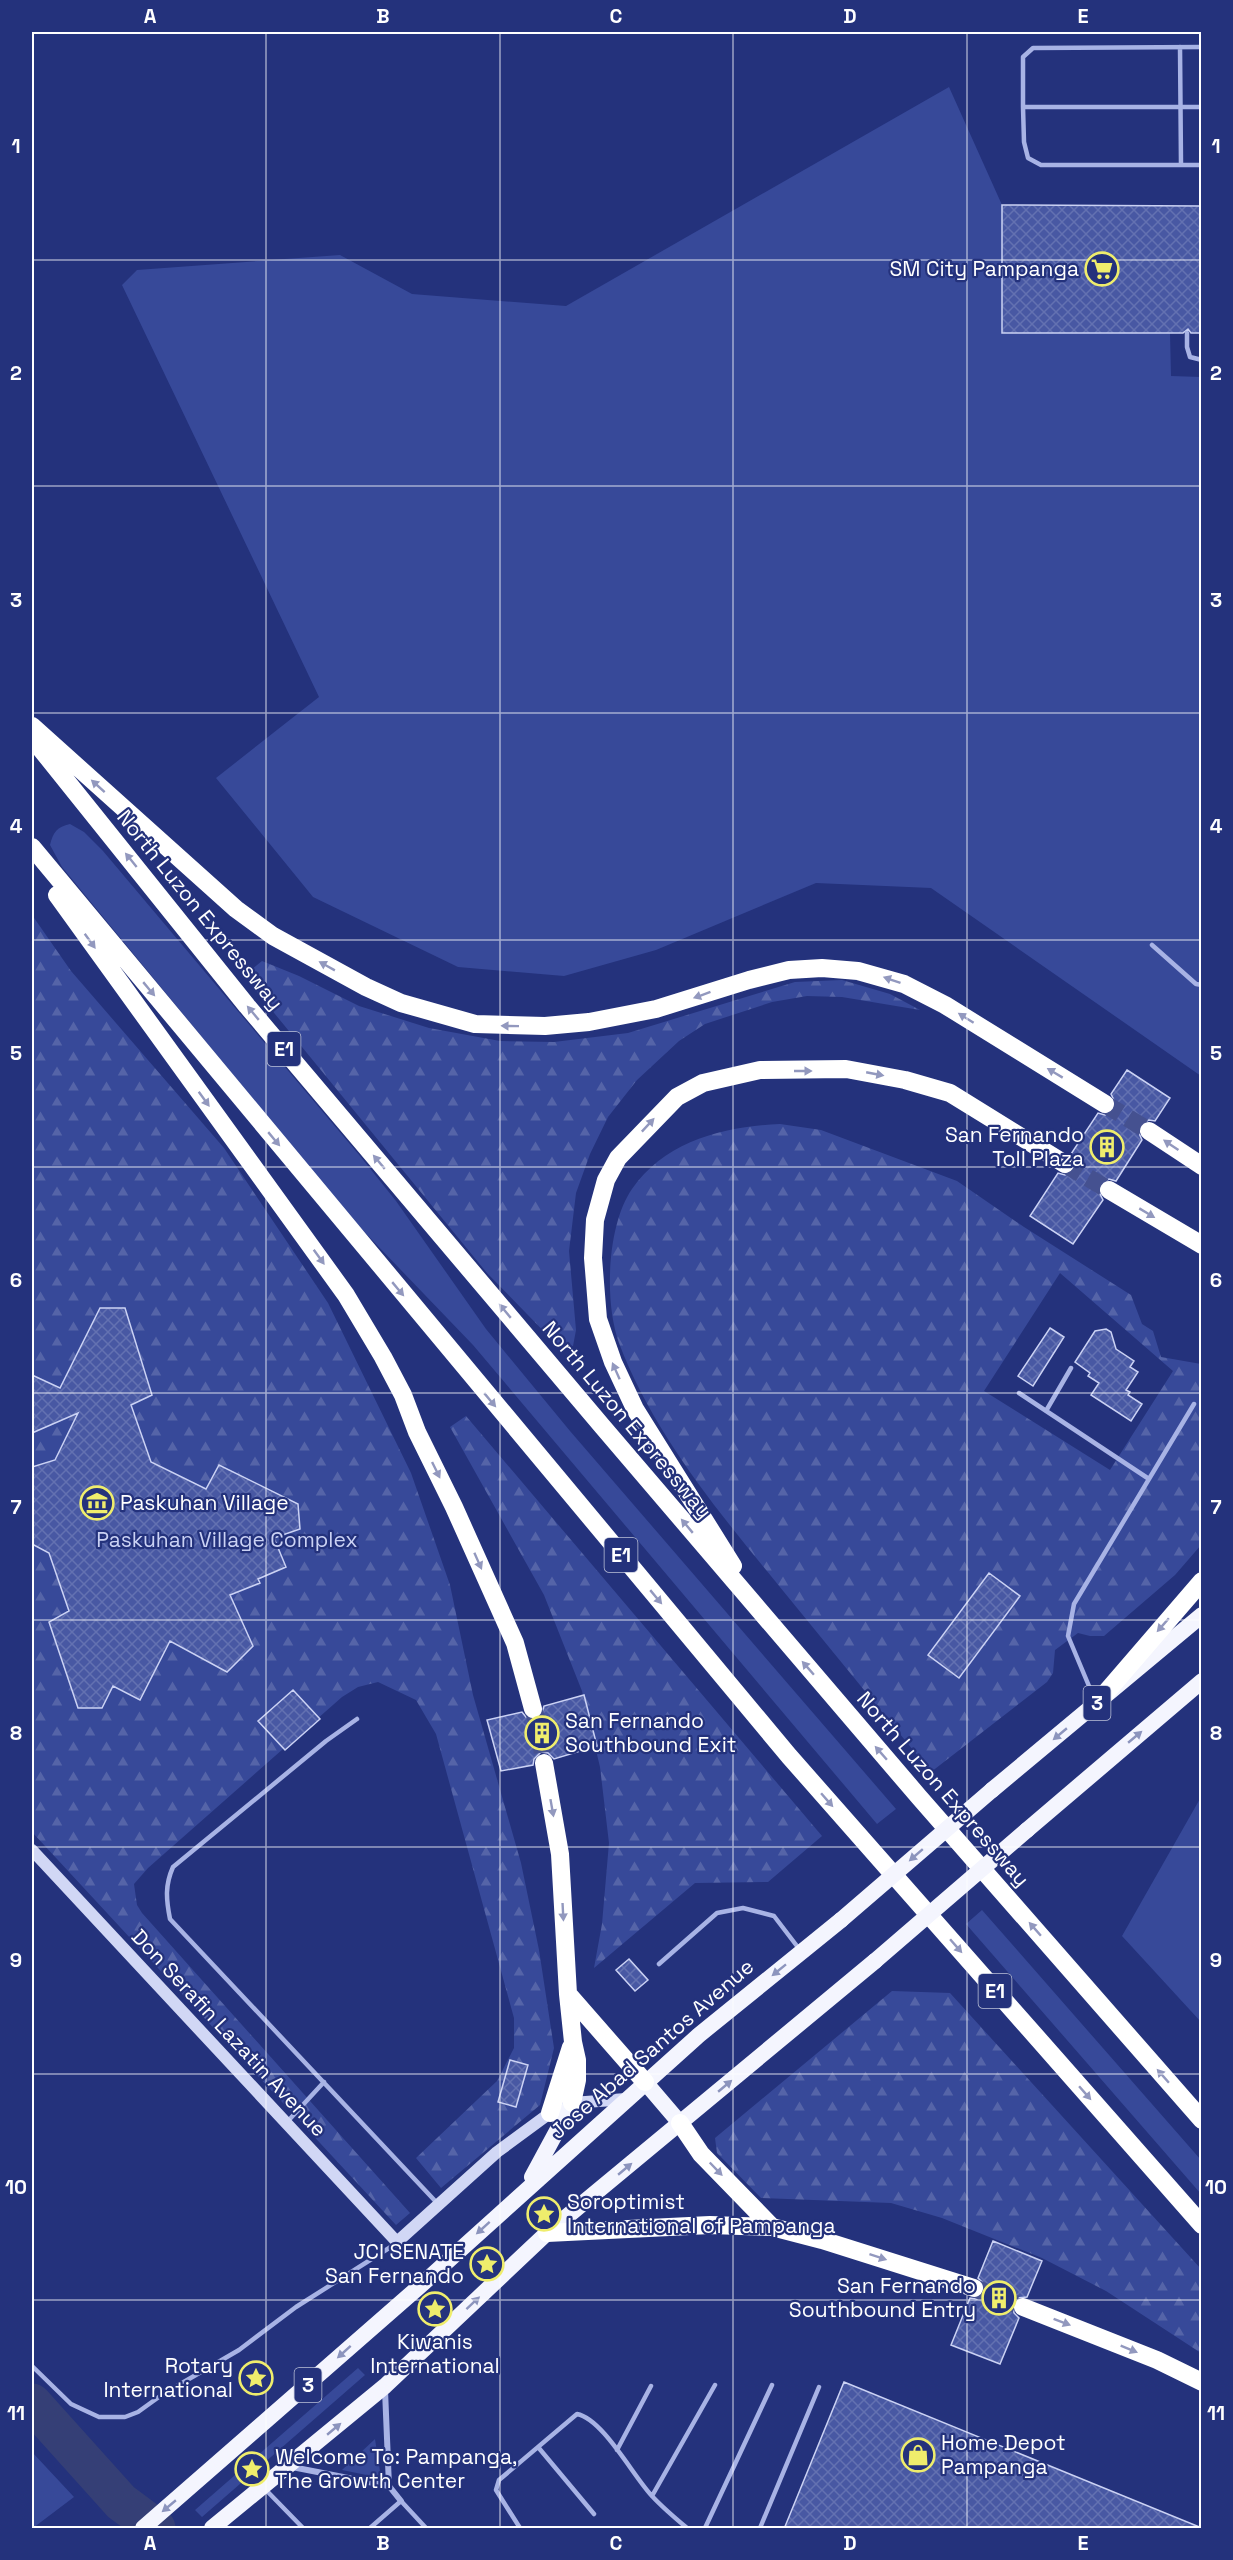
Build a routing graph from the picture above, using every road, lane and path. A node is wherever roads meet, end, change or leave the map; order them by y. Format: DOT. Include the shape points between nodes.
graph roads {
  1 [pos="1180,47"];
  2 [pos="1202,47"];
  3 [pos="1023,107"];
  4 [pos="1180,107"];
  5 [pos="1202,107"];
  6 [pos="1181,165"];
  7 [pos="1202,165"];
  8 [pos="1187,333"];
  9 [pos="1202,360"];
  10 [pos="32,726"];
  11 [pos="32,738"];
  12 [pos="32,847"];
  13 [pos="32,859"];
  14 [pos="1152,945"];
  15 [pos="1202,985"];
  16 [pos="1105,1104"];
  17 [pos="1149,1131"];
  18 [pos="1065,1164"];
  19 [pos="1202,1166"];
  20 [pos="1109,1190"];
  21 [pos="1202,1245"];
  22 [pos="1071,1368"];
  23 [pos="1019,1394"];
  24 [pos="1194,1404"];
  25 [pos="1046,1411"];
  26 [pos="1149,1479"];
  27 [pos="1202,1581"];
  28 [pos="1202,1615"];
  29 [pos="779,1635"];
  30 [pos="1202,1681"];
  31 [pos="1096,1704"];
  32 [pos="533,1709"];
  33 [pos="357,1719"];
  34 [pos="544,1762"];
  35 [pos="32,1850"];
  36 [pos="801,1952"];
  37 [pos="659,1964"];
  38 [pos="568,1994"];
  39 [pos="573,2042"];
  40 [pos="324,2082"];
  41 [pos="645,2082"];
  42 [pos="626,2099"];
  43 [pos="572,2103"];
  44 [pos="550,2113"];
  45 [pos="1202,2120"];
  46 [pos="286,2123"];
  47 [pos="680,2123"];
  48 [pos="526,2188"];
  49 [pos="438,2205"];
  50 [pos="1202,2225"];
  51 [pos="772,2227"];
  52 [pos="547,2233"];
  53 [pos="398,2242"];
  54 [pos="974,2288"];
  55 [pos="1023,2307"];
  56 [pos="32,2366"];
  57 [pos="1202,2382"];
  58 [pos="715,2385"];
  59 [pos="772,2385"];
  60 [pos="385,2386"];
  61 [pos="651,2386"];
  62 [pos="819,2387"];
  63 [pos="538,2447"];
  64 [pos="617,2450"];
  65 [pos="289,2466"];
  66 [pos="389,2486"];
  67 [pos="263,2487"];
  68 [pos="652,2496"];
  69 [pos="401,2501"];
  70 [pos="594,2514"];
  71 [pos="216,2525"];
  72 [pos="370,2528"];
  73 [pos="143,2529"];
  74 [pos="303,2529"];
  75 [pos="426,2529"];
  76 [pos="520,2529"];
  77 [pos="687,2529"];
  78 [pos="705,2529"];
  79 [pos="760,2529"];
  1 -- 2 [label="lane"];
  1 -- 3 [label="lane" via="1033,48 1023,57"];
  1 -- 4 [label="lane"];
  3 -- 4 [label="lane"];
  3 -- 6 [label="lane" via="1028,158 1041,165"];
  4 -- 5 [label="lane"];
  4 -- 6 [label="lane"];
  6 -- 7 [label="lane"];
  8 -- 9 [label="lane" via="1190,357"];
  16 -- 10 [label="highway, one-way" via="945,1005 904,984 858,971 789,970 656,1009 545,1026 475,1024 401,1003 282,941 236,909"];
  29 -- 11 [label="highway, North Luzon Expressway / E1, one-way" via="247,1006"];
  12 -- 50 [label="highway, E1, one-way" via="789,1756"];
  13 -- 32 [label="highway, one-way" via="340,1286 383,1357 515,1643"];
  14 -- 15 [label="lane"];
  19 -- 17 [label="highway, one-way"];
  29 -- 18 [label="highway, one-way" via="648,1432 613,1362 598,1319 592,1258 595,1220 610,1170 677,1097 703,1083 760,1070 846,1069 950,1093"];
  20 -- 21 [label="highway, one-way"];
  22 -- 25 [label="lane"];
  23 -- 25 [label="lane"];
  24 -- 26 [label="lane"];
  25 -- 26 [label="lane"];
  26 -- 31 [label="lane" via="1083,1589 1070,1619 1068,1636"];
  27 -- 31 [label="highway, one-way"];
  28 -- 31 [label="highway, Jose Abad Santos Avenue / 3"];
  45 -- 29 [label="highway, North Luzon Expressway / E1, one-way"];
  47 -- 30 [label="highway, 3, one-way, bridge"];
  31 -- 36 [label="highway, Jose Abad Santos Avenue / 3, one-way, bridge"];
  33 -- 40 [label="lane" via="172,1867 166,1882 170,1919"];
  34 -- 38 [label="highway, one-way" via="560,1854"];
  35 -- 46 [label="main road, Don Serafin Lazatin Avenue"];
  36 -- 37 [label="lane" via="774,1916 743,1908 717,1913"];
  36 -- 41 [label="highway, Jose Abad Santos Avenue / 3, one-way"];
  38 -- 39 [label="highway"];
  38 -- 41 [label="highway"];
  39 -- 43 [label="highway" via="578,2069"];
  39 -- 44 [label="highway"];
  40 -- 46 [label="lane"];
  40 -- 49 [label="lane"];
  41 -- 42 [label="highway, Jose Abad Santos Avenue / 3"];
  41 -- 47 [label="highway"];
  42 -- 43 [label="main road"];
  42 -- 48 [label="highway, Jose Abad Santos Avenue / 3"];
  43 -- 44 [label="main road"];
  43 -- 48 [label="highway"];
  44 -- 49 [label="main road" via="497,2152"];
  46 -- 53 [label="main road, Don Serafin Lazatin Avenue"];
  47 -- 51 [label="highway, one-way" via="701,2154"];
  52 -- 47 [label="highway, 3, one-way"];
  48 -- 73 [label="highway, Jose Abad Santos Avenue / 3, one-way"];
  49 -- 53 [label="main road"];
  51 -- 52 [label="highway"];
  51 -- 54 [label="highway, one-way"];
  60 -- 52 [label="highway, 3, one-way"];
  53 -- 56 [label="lane" via="296,2307 239,2350 126,2417 99,2416 71,2404"];
  55 -- 57 [label="highway, one-way"];
  58 -- 68 [label="lane"];
  59 -- 78 [label="lane"];
  65 -- 60 [label="highway, 3, one-way"];
  60 -- 66 [label="street"];
  61 -- 64 [label="lane"];
  62 -- 79 [label="lane"];
  63 -- 64 [label="lane" via="577,2414 586,2416"];
  63 -- 70 [label="lane"];
  63 -- 76 [label="lane" via="499,2480 496,2490"];
  64 -- 68 [label="lane"];
  65 -- 66 [label="street"];
  65 -- 67 [label="highway, 3"];
  66 -- 69 [label="street"];
  67 -- 71 [label="highway, 3"];
  67 -- 74 [label="lane"];
  68 -- 77 [label="lane"];
  69 -- 72 [label="lane"];
  69 -- 75 [label="lane"];
}
